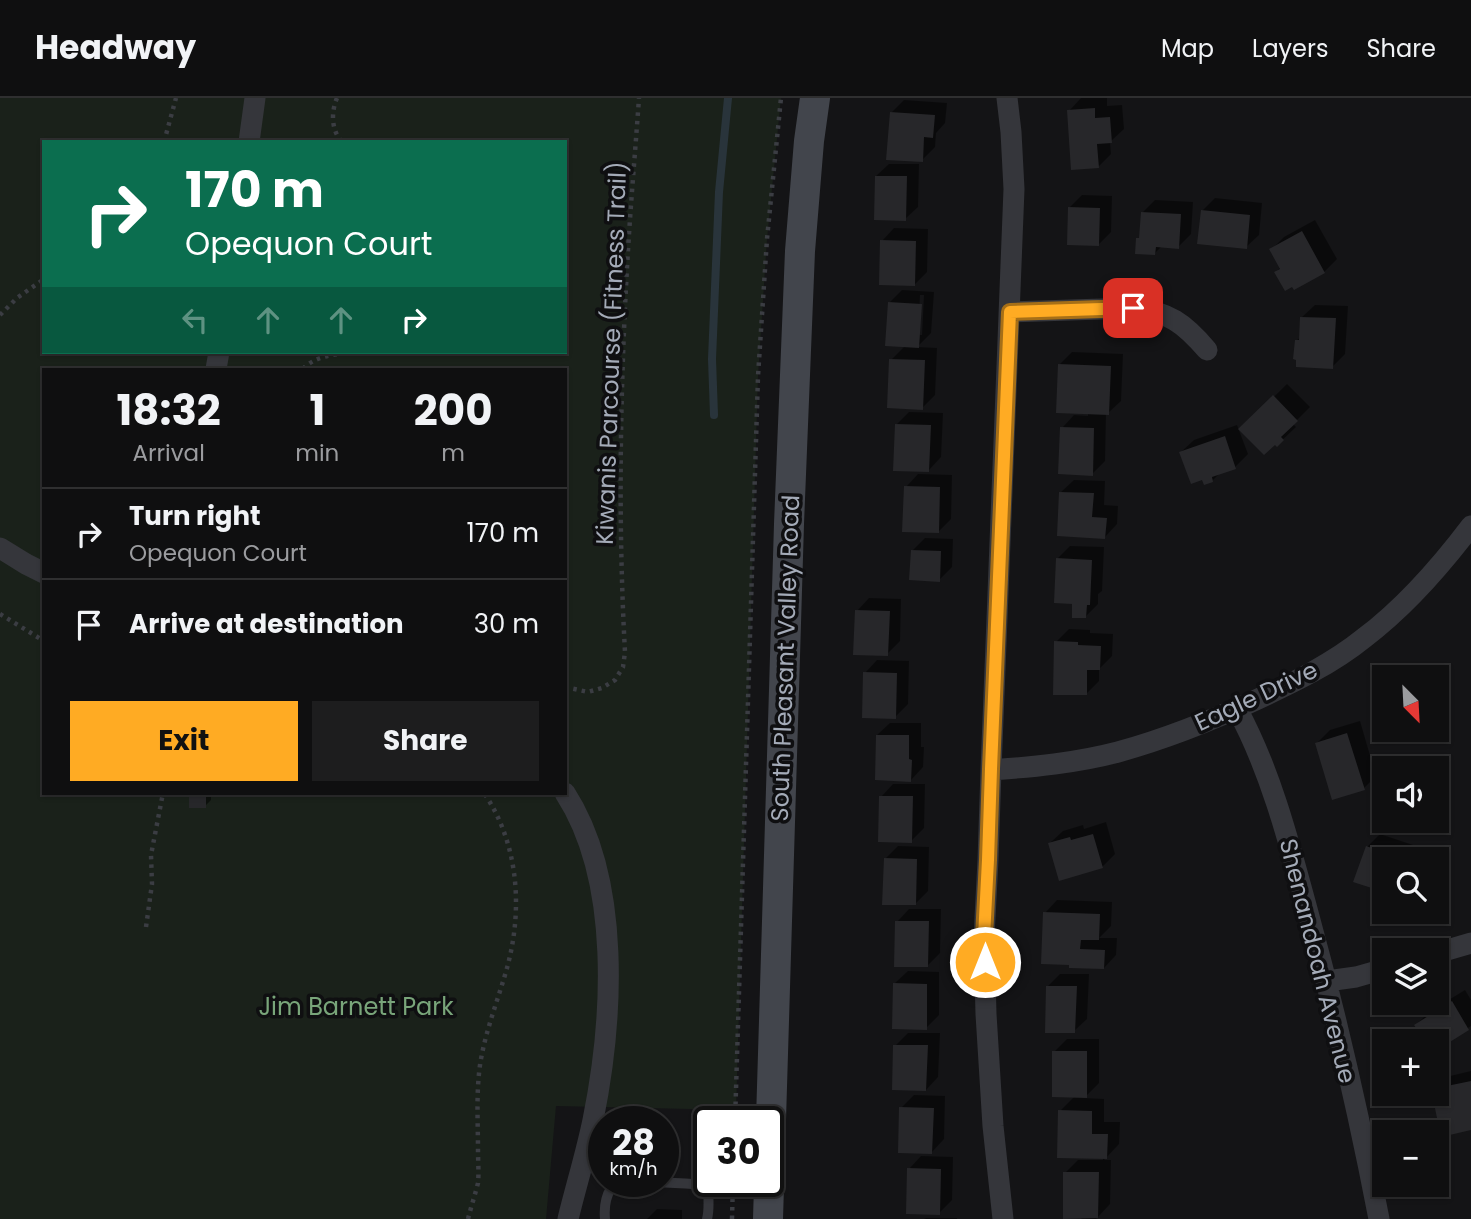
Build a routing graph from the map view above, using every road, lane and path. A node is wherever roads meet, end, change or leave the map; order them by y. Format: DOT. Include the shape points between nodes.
graph roads {
  1 [pos="176,98"];
  2 [pos="255,98"];
  3 [pos="337,98"];
  4 [pos="639,98"];
  5 [pos="780,98"];
  6 [pos="814,98"];
  7 [pos="1007,98"];
  8 [pos="165,140"];
  9 [pos="249,140"];
  10 [pos="340,140"];
  11 [pos="42,280"];
  12 [pos="1010,312"];
  13 [pos="0,316"];
  14 [pos="1207,350"];
  15 [pos="343,354"];
  16 [pos="304,368"];
  17 [pos="1471,526"];
  18 [pos="0,548"];
  19 [pos="42,572"];
  20 [pos="0,614"];
  21 [pos="42,640"];
  22 [pos="567,687"];
  23 [pos="1237,709"];
  24 [pos="991,769"];
  25 [pos="163,795"];
  26 [pos="485,795"];
  27 [pos="566,795"];
  28 [pos="146,927"];
  29 [pos="1471,943"];
  30 [pos="1449,949"];
  31 [pos="1372,972"];
  32 [pos="1327,981"];
  33 [pos="735,1106"];
  34 [pos="771,1106"];
  35 [pos="693,1184"];
  36 [pos="708,1197"];
  37 [pos="733,1197"];
  38 [pos="768,1197"];
  39 [pos="468,1219"];
  40 [pos="568,1219"];
  41 [pos="605,1219"];
  42 [pos="707,1219"];
  43 [pos="732,1219"];
  44 [pos="768,1219"];
  45 [pos="1003,1219"];
  46 [pos="1379,1219"];
  1 -- 8 [label="path"];
  2 -- 9 [label="street"];
  3 -- 10 [label="path" via="333,122"];
  4 -- 22 [label="path, Kiwanis Parcourse (Fitness Trail)" via="621,421 625,652 615,680 602,688 588,692"];
  5 -- 33 [label="path" via="758,376"];
  6 -- 34 [label="main road, South Pleasant Valley Road" via="800,251"];
  7 -- 12 [label="street" via="1014,188"];
  11 -- 13 [label="path"];
  12 -- 14 [label="street" via="1153,310 1189,329"];
  12 -- 24 [label="street"];
  15 -- 16 [label="path" via="319,358"];
  17 -- 23 [label="street, Eagle Drive" via="1411,595 1364,638 1294,682"];
  18 -- 19 [label="street"];
  20 -- 21 [label="path"];
  23 -- 24 [label="street, Eagle Drive" via="1117,752 1071,762"];
  23 -- 32 [label="street, Shenandoah Avenue" via="1252,736 1288,838"];
  24 -- 45 [label="street" via="984,937 986,1014"];
  25 -- 28 [label="path"];
  26 -- 39 [label="path" via="510,851 516,919 481,1063 478,1181"];
  27 -- 40 [label="street" via="593,854 608,972 593,1121"];
  29 -- 30 [label="street"];
  31 -- 32 [label="street"];
  32 -- 46 [label="street, Shenandoah Avenue"];
  35 -- 41 [label="lane" via="622,1183 606,1196"];
  36 -- 42 [label="lane"];
  37 -- 43 [label="path"];
  38 -- 44 [label="main road, South Pleasant Valley Road"];
}
